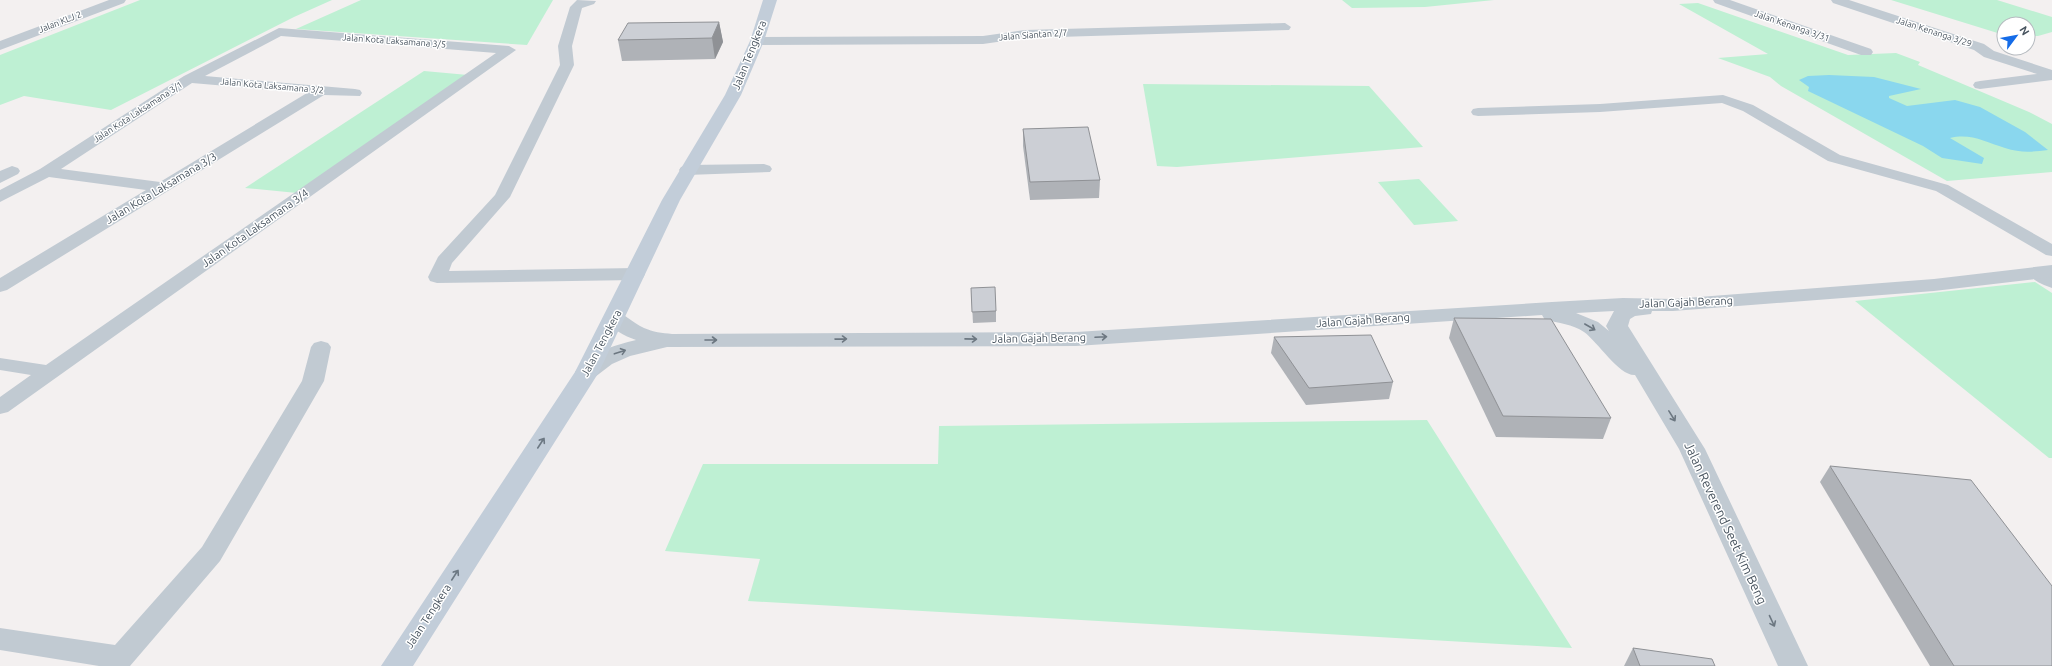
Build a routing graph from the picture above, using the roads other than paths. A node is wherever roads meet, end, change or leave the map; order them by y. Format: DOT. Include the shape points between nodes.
graph roads {
  1 [pos="110,0"];
  2 [pos="120,0"];
  3 [pos="770,0"];
  4 [pos="1719,0"];
  5 [pos="1838,0"];
  6 [pos="590,1"];
  7 [pos="61,20"];
  8 [pos="1285,27"];
  9 [pos="279,32"];
  10 [pos="0,40"];
  11 [pos="757,41"];
  12 [pos="0,46"];
  13 [pos="510,50"];
  14 [pos="1866,52"];
  15 [pos="2052,75"];
  16 [pos="189,79"];
  17 [pos="1980,85"];
  18 [pos="322,90"];
  19 [pos="355,93"];
  20 [pos="1478,112"];
  21 [pos="764,169"];
  22 [pos="687,170"];
  23 [pos="46,172"];
  24 [pos="161,187"];
  25 [pos="0,197"];
  26 [pos="2048,246"];
  27 [pos="636,274"];
  28 [pos="2047,275"];
  29 [pos="0,286"];
  30 [pos="1673,305"];
  31 [pos="1484,313"];
  32 [pos="615,318"];
  33 [pos="672,341"];
  34 [pos="321,348"];
  35 [pos="0,364"];
  36 [pos="50,372"];
  37 [pos="587,372"];
  38 [pos="1652,383"];
  39 [pos="0,407"];
  40 [pos="0,640"];
  41 [pos="116,662"];
  42 [pos="396,666"];
  43 [pos="1793,666"];
  1 -- 7 [label="street, Jalan KLJ 2"];
  2 -- 7 [label="street, Jalan KLJ 2"];
  3 -- 11 [label="main road, Jalan Tengkera"];
  4 -- 14 [label="street, Jalan Kenanga 3/31"];
  5 -- 15 [label="street, Jalan Kenanga 3/29" via="1979,47 1989,54"];
  6 -- 27 [label="street" via="576,7 565,46 567,65 502,198 444,261 437,277"];
  7 -- 10 [label="street, Jalan KLJ 2"];
  7 -- 12 [label="street, Jalan KLJ 2"];
  8 -- 11 [label="street, Jalan Siantan 2/7" via="1024,34 983,40"];
  9 -- 13 [label="street, Jalan Kota Laksamana 3/5"];
  9 -- 16 [label="street, Jalan Kota Laksamana 3/1"];
  11 -- 22 [label="main road, Jalan Tengkera" via="733,96"];
  13 -- 36 [label="street, Jalan Kota Laksamana 3/4"];
  15 -- 17 [label="street"];
  16 -- 18 [label="street, Jalan Kota Laksamana 3/2"];
  16 -- 23 [label="street, Jalan Kota Laksamana 3/1"];
  18 -- 19 [label="street, Jalan Kota Laksamana 3/2"];
  18 -- 24 [label="street, Jalan Kota Laksamana 3/3"];
  20 -- 26 [label="street" via="1600,108 1723,99 1748,108 1834,158 1942,188"];
  21 -- 22 [label="street"];
  22 -- 27 [label="main road, Jalan Tengkera"];
  23 -- 24 [label="street"];
  23 -- 25 [label="street, Jalan Kota Laksamana 3/1"];
  24 -- 29 [label="street, Jalan Kota Laksamana 3/3"];
  27 -- 32 [label="main road, Jalan Tengkera"];
  28 -- 30 [label="street, Jalan Gajah Berang"];
  30 -- 31 [label="street, Jalan Gajah Berang" via="1623,304"];
  30 -- 38 [label="street, Jalan Reverend Seet Kim Beng" via="1623,312 1618,318 1617,326"];
  33 -- 31 [label="street, Jalan Gajah Berang, one-way" via="1076,339"];
  31 -- 38 [label="street, Jalan Reverend Seet Kim Beng, one-way" via="1547,314 1577,320 1594,327 1619,356"];
  32 -- 33 [label="street, Jalan Gajah Berang" via="635,334"];
  32 -- 37 [label="main road, Jalan Tengkera"];
  37 -- 33 [label="street, Jalan Gajah Berang, one-way" via="603,359 616,353 639,346"];
  34 -- 41 [label="street" via="313,381 211,554"];
  35 -- 36 [label="street"];
  36 -- 39 [label="street, Jalan Kota Laksamana 3/4"];
  42 -- 37 [label="main road, Jalan Tengkera, one-way"];
  38 -- 43 [label="street, Jalan Reverend Seet Kim Beng, one-way" via="1692,449"];
  40 -- 41 [label="street"];
}
